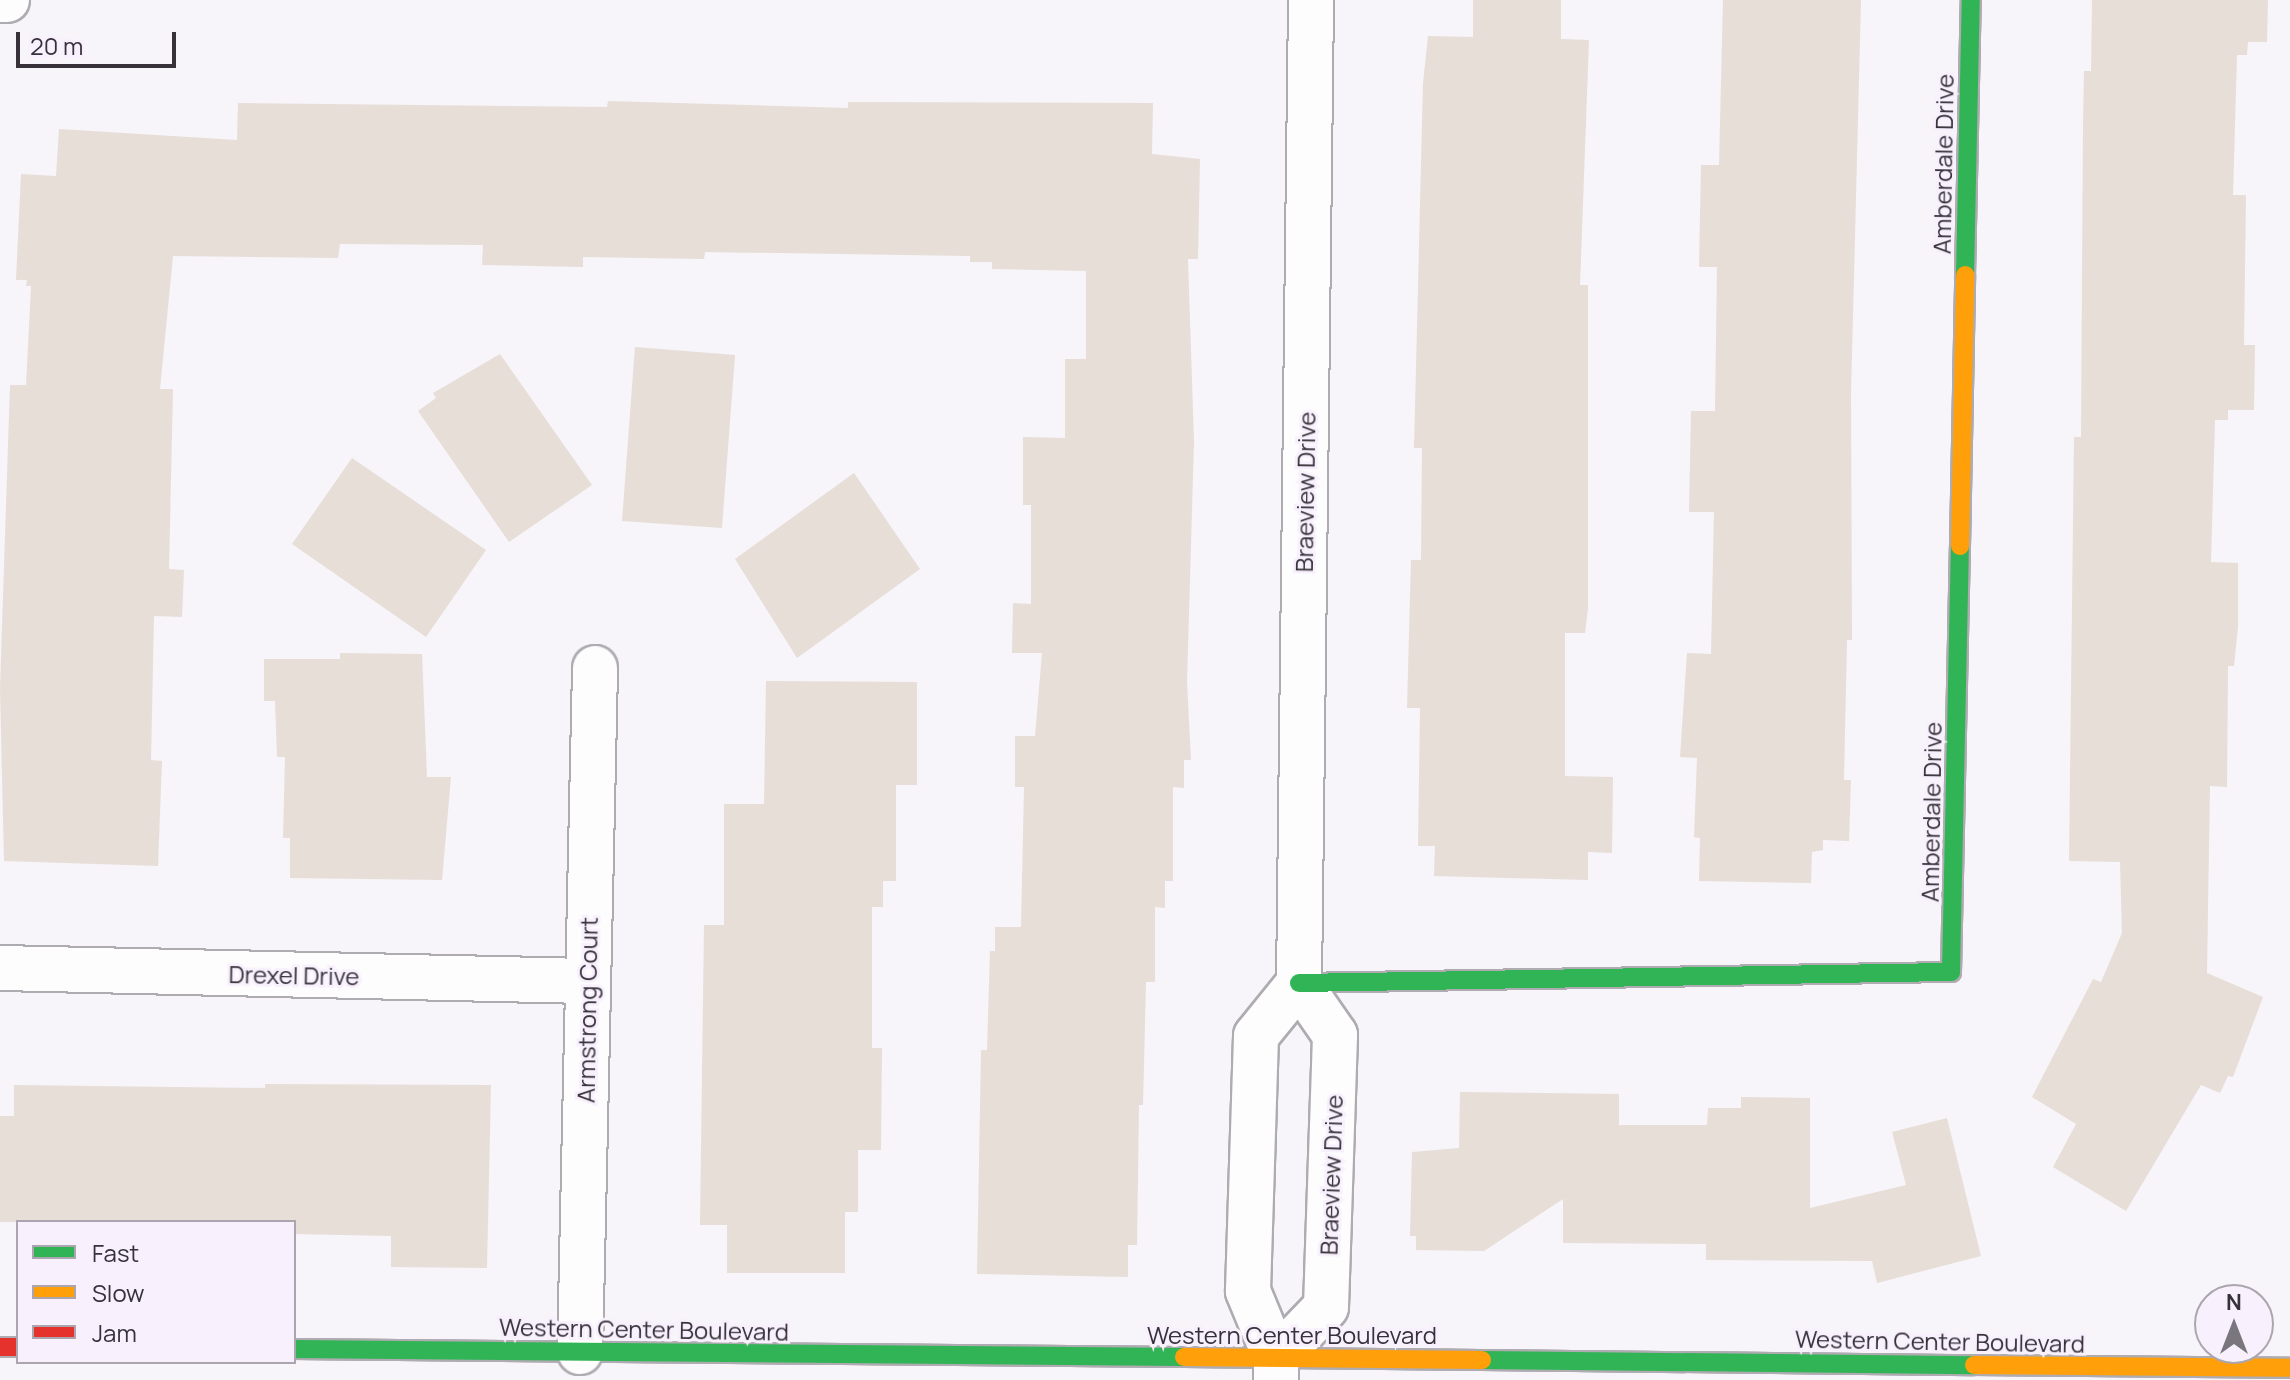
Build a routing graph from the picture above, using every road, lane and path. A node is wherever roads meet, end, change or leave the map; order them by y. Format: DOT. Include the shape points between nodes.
graph roads {
  1 [pos="0,0"];
  2 [pos="7,0"];
  3 [pos="1311,0"];
  4 [pos="1971,0"];
  5 [pos="595,668"];
  6 [pos="0,968"];
  7 [pos="588,981"];
  8 [pos="1299,983"];
  9 [pos="296,1349"];
  10 [pos="580,1352"];
  11 [pos="2290,1368"];
  12 [pos="1276,1370"];
  13 [pos="1669,1371"];
  1 -- 2 [label="street"];
  3 -- 8 [label="street, Braeview Drive"];
  4 -- 8 [label="main road, Amberdale Drive" via="1951,972"];
  5 -- 7 [label="street, Armstrong Court"];
  6 -- 7 [label="street, Drexel Drive"];
  7 -- 10 [label="street, Armstrong Court"];
  8 -- 12 [label="street" via="1256,1036 1248,1291"];
  8 -- 12 [label="street, Braeview Drive" via="1335,1035 1326,1307"];
  9 -- 10 [label="main road, Western Center Boulevard"];
  10 -- 12 [label="main road, Western Center Boulevard"];
  11 -- 13 [label="main road, Western Center Boulevard"];
  12 -- 13 [label="main road, Western Center Boulevard"];
}
